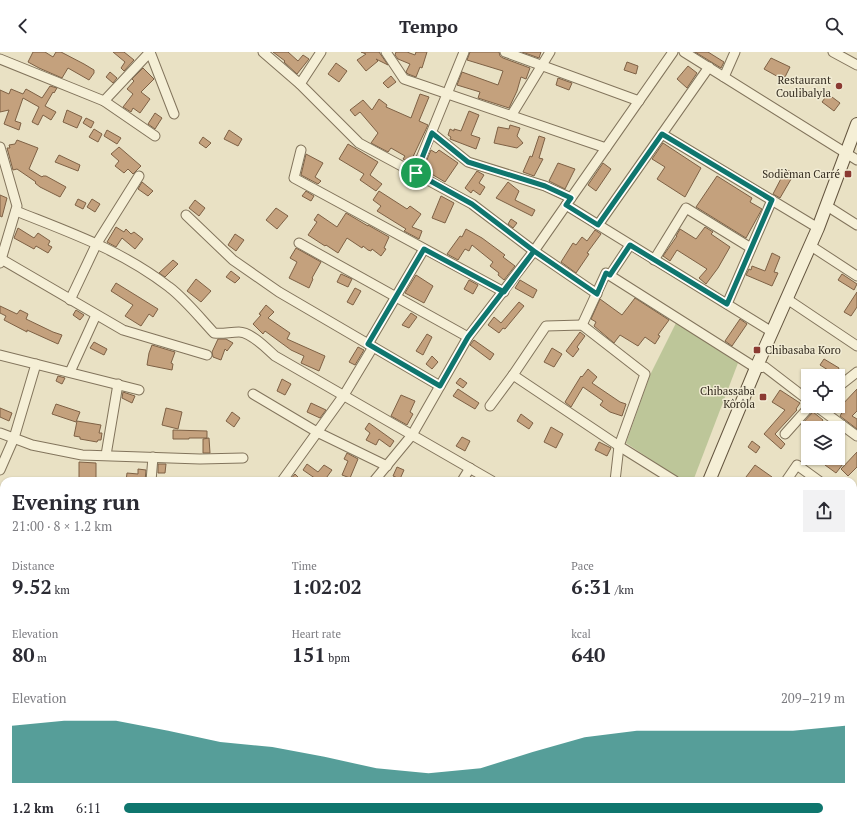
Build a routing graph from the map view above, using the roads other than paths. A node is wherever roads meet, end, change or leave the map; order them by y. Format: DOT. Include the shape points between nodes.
graph roads {
  1 [pos="263,52"];
  2 [pos="321,52"];
  3 [pos="386,52"];
  4 [pos="464,52"];
  5 [pos="505,52"];
  6 [pos="550,52"];
  7 [pos="673,52"];
  8 [pos="684,52"];
  9 [pos="735,52"];
  10 [pos="833,52"];
  11 [pos="0,59"];
  12 [pos="542,66"];
  13 [pos="857,66"];
  14 [pos="709,68"];
  15 [pos="724,77"];
  16 [pos="300,84"];
  17 [pos="448,94"];
  18 [pos="104,101"];
  19 [pos="639,101"];
  20 [pos="174,114"];
  21 [pos="512,116"];
  22 [pos="857,124"];
  23 [pos="432,133"];
  24 [pos="662,134"];
  25 [pos="155,136"];
  26 [pos="857,145"];
  27 [pos="0,147"];
  28 [pos="606,148"];
  29 [pos="301,150"];
  30 [pos="852,156"];
  31 [pos="416,173"];
  32 [pos="139,176"];
  33 [pos="772,200"];
  34 [pos="568,202"];
  35 [pos="830,208"];
  36 [pos="16,211"];
  37 [pos="186,215"];
  38 [pos="598,225"];
  39 [pos="857,225"];
  40 [pos="818,228"];
  41 [pos="4,233"];
  42 [pos="97,243"];
  43 [pos="300,243"];
  44 [pos="630,245"];
  45 [pos="751,248"];
  46 [pos="814,248"];
  47 [pos="424,249"];
  48 [pos="534,251"];
  49 [pos="654,260"];
  50 [pos="1,261"];
  51 [pos="610,275"];
  52 [pos="857,276"];
  53 [pos="504,292"];
  54 [pos="597,294"];
  55 [pos="396,297"];
  56 [pos="70,300"];
  57 [pos="790,301"];
  58 [pos="727,304"];
  59 [pos="96,315"];
  60 [pos="582,325"];
  61 [pos="772,332"];
  62 [pos="468,337"];
  63 [pos="371,345"];
  64 [pos="857,346"];
  65 [pos="0,355"];
  66 [pos="207,355"];
  67 [pos="36,364"];
  68 [pos="760,368"];
  69 [pos="70,372"];
  70 [pos="857,372"];
  71 [pos="513,375"];
  72 [pos="845,381"];
  73 [pos="118,384"];
  74 [pos="440,386"];
  75 [pos="139,390"];
  76 [pos="253,394"];
  77 [pos="344,395"];
  78 [pos="801,395"];
  79 [pos="490,406"];
  80 [pos="804,413"];
  81 [pos="826,413"];
  82 [pos="317,432"];
  83 [pos="0,433"];
  84 [pos="785,434"];
  85 [pos="412,435"];
  86 [pos="857,436"];
  87 [pos="14,438"];
  88 [pos="619,446"];
  89 [pos="106,455"];
  90 [pos="153,457"];
  91 [pos="243,458"];
  92 [pos="387,466"];
  93 [pos="470,468"];
  94 [pos="0,470"];
  95 [pos="151,477"];
  96 [pos="285,477"];
  97 [pos="377,477"];
  98 [pos="464,477"];
  99 [pos="485,477"];
  100 [pos="615,477"];
  101 [pos="669,477"];
  102 [pos="714,477"];
  103 [pos="789,477"];
  104 [pos="814,477"];
  1 -- 16 [label="street"];
  2 -- 16 [label="street"];
  3 -- 17 [label="street" via="404,79"];
  4 -- 17 [label="street"];
  5 -- 12 [label="street"];
  6 -- 12 [label="street"];
  7 -- 19 [label="street"];
  8 -- 14 [label="street"];
  9 -- 15 [label="street"];
  10 -- 13 [label="street"];
  11 -- 18 [label="street"];
  12 -- 19 [label="street"];
  12 -- 21 [label="street"];
  14 -- 15 [label="street"];
  14 -- 24 [label="street"];
  15 -- 30 [label="street"];
  16 -- 31 [label="street" via="359,143"];
  17 -- 21 [label="street"];
  17 -- 23 [label="street"];
  18 -- 20 [label="street" via="150,52"];
  18 -- 25 [label="street"];
  19 -- 28 [label="street"];
  21 -- 28 [label="street"];
  22 -- 30 [label="main road"];
  23 -- 31 [label="street"];
  23 -- 34 [label="street" via="468,162 545,186"];
  24 -- 33 [label="street"];
  24 -- 38 [label="street"];
  26 -- 30 [label="main road"];
  27 -- 36 [label="street" via="17,206"];
  28 -- 34 [label="street"];
  29 -- 47 [label="street" via="294,178"];
  30 -- 35 [label="main road"];
  31 -- 48 [label="street" via="472,204"];
  32 -- 42 [label="street"];
  33 -- 40 [label="street"];
  33 -- 45 [label="street"];
  34 -- 38 [label="street"];
  34 -- 48 [label="street"];
  35 -- 39 [label="street"];
  35 -- 40 [label="main road"];
  35 -- 46 [label="main road"];
  36 -- 41 [label="street"];
  36 -- 42 [label="street"];
  37 -- 63 [label="street" via="244,268 279,292"];
  38 -- 44 [label="street"];
  40 -- 46 [label="main road"];
  41 -- 50 [label="street"];
  42 -- 56 [label="street"];
  42 -- 77 [label="street" via="124,257 171,288 214,333 246,334 275,356"];
  43 -- 55 [label="street"];
  44 -- 49 [label="street"];
  44 -- 51 [label="street"];
  45 -- 49 [label="street" via="686,208"];
  45 -- 58 [label="street"];
  46 -- 52 [label="street"];
  46 -- 57 [label="main road"];
  47 -- 53 [label="street"];
  47 -- 55 [label="street"];
  48 -- 53 [label="street"];
  48 -- 54 [label="street"];
  49 -- 58 [label="street"];
  50 -- 56 [label="street"];
  51 -- 54 [label="street" via="606,273"];
  51 -- 68 [label="street"];
  53 -- 62 [label="street"];
  54 -- 60 [label="street"];
  55 -- 62 [label="street"];
  55 -- 63 [label="street"];
  56 -- 59 [label="street"];
  57 -- 61 [label="main road"];
  57 -- 64 [label="street"];
  57 -- 68 [label="main road"];
  58 -- 61 [label="street"];
  59 -- 66 [label="street" via="123,330"];
  59 -- 69 [label="street"];
  60 -- 71 [label="street" via="546,326"];
  60 -- 88 [label="street" via="645,374"];
  61 -- 68 [label="main road"];
  62 -- 74 [label="street"];
  63 -- 74 [label="street"];
  63 -- 77 [label="street"];
  65 -- 67 [label="street"];
  67 -- 69 [label="street"];
  67 -- 87 [label="street"];
  68 -- 78 [label="street"];
  68 -- 102 [label="main road"];
  69 -- 73 [label="street"];
  70 -- 72 [label="street"];
  71 -- 79 [label="street"];
  71 -- 88 [label="street"];
  73 -- 75 [label="street"];
  73 -- 89 [label="street"];
  74 -- 85 [label="street"];
  76 -- 82 [label="street"];
  77 -- 82 [label="street"];
  77 -- 85 [label="street"];
  80 -- 84 [label="street"];
  81 -- 86 [label="street"];
  82 -- 92 [label="street"];
  82 -- 96 [label="street"];
  83 -- 87 [label="street"];
  85 -- 92 [label="street"];
  85 -- 93 [label="street"];
  87 -- 89 [label="street" via="32,445 82,455"];
  87 -- 94 [label="street"];
  88 -- 100 [label="street"];
  88 -- 101 [label="street"];
  89 -- 90 [label="street"];
  90 -- 91 [label="street"];
  90 -- 95 [label="street"];
  92 -- 97 [label="street"];
  93 -- 98 [label="street"];
  93 -- 99 [label="street"];
  103 -- 104 [label="street" via="797,465"];
}
